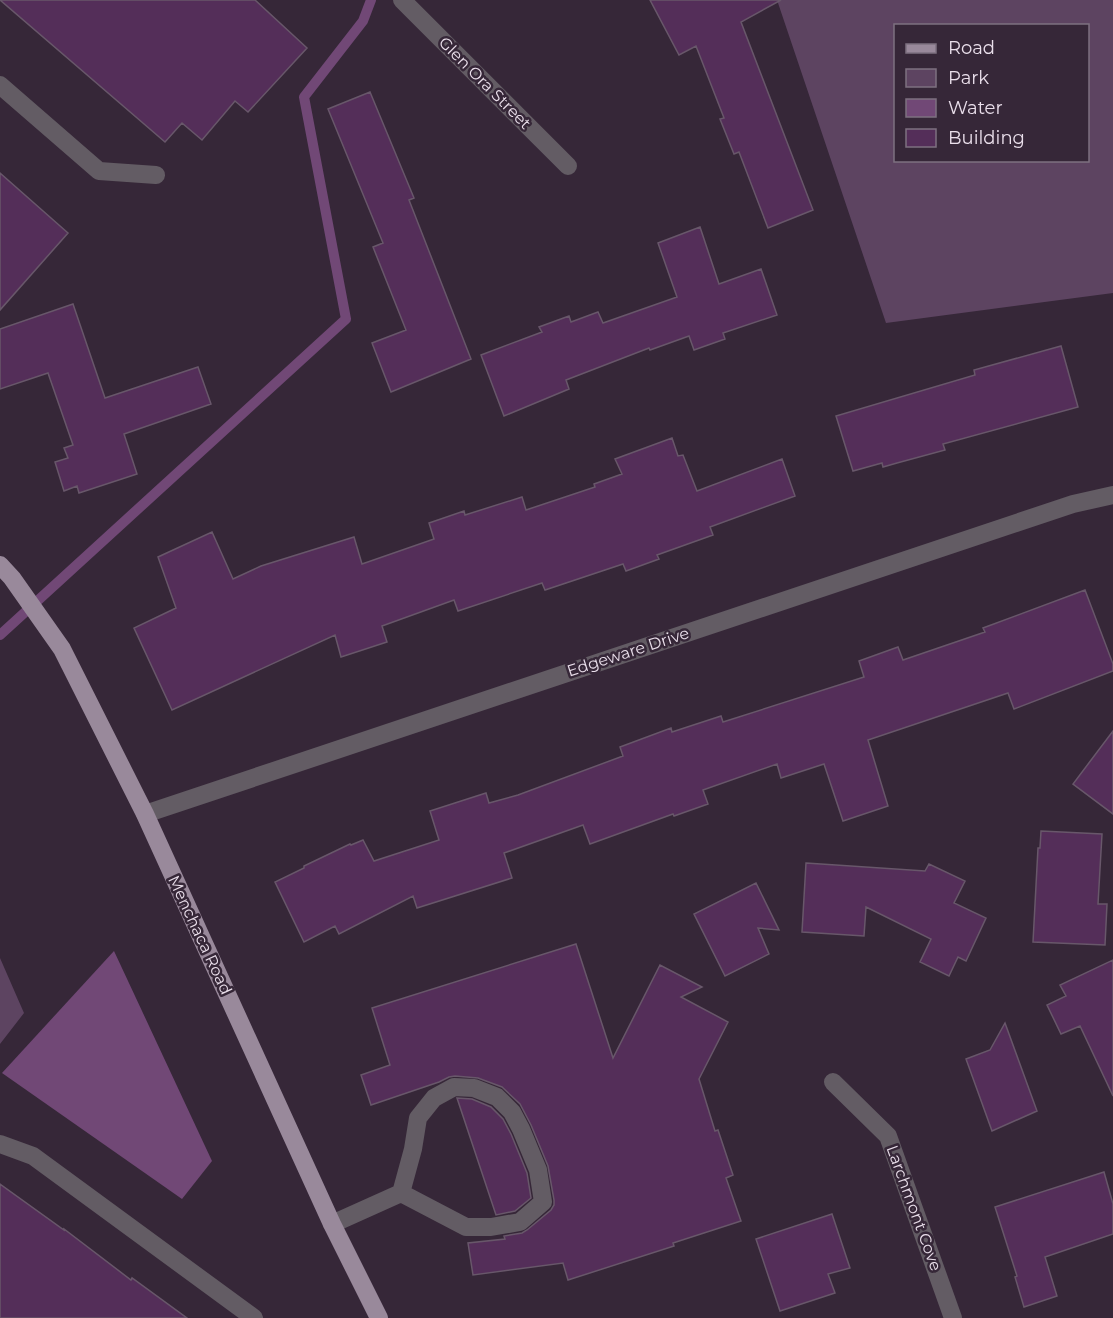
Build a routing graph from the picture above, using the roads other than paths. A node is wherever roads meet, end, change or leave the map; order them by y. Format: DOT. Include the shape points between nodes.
graph roads {
  1 [pos="402,0"];
  2 [pos="420,6"];
  3 [pos="0,85"];
  4 [pos="568,166"];
  5 [pos="156,175"];
  6 [pos="1113,495"];
  7 [pos="6,571"];
  8 [pos="145,814"];
  9 [pos="833,1082"];
  10 [pos="0,1144"];
  11 [pos="401,1193"];
  12 [pos="332,1224"];
  13 [pos="254,1318"];
  14 [pos="379,1318"];
  15 [pos="953,1318"];
  1 -- 2 [label="street, Glen Ora Street"];
  2 -- 4 [label="street, Glen Ora Street"];
  3 -- 5 [label="street" via="99,171"];
  6 -- 8 [label="street, Edgeware Drive" via="1073,504"];
  7 -- 8 [label="main road, Menchaca Road" via="62,649"];
  8 -- 12 [label="main road, Menchaca Road"];
  9 -- 15 [label="street, Larchmont Cove" via="888,1136"];
  10 -- 13 [label="street" via="33,1156"];
  11 -- 11 [label="street" via="418,1118 434,1098 454,1087 474,1088 498,1096 512,1112 538,1170 543,1202 520,1222 466,1227"];
  11 -- 12 [label="street"];
  12 -- 14 [label="main road, Menchaca Road"];
}
